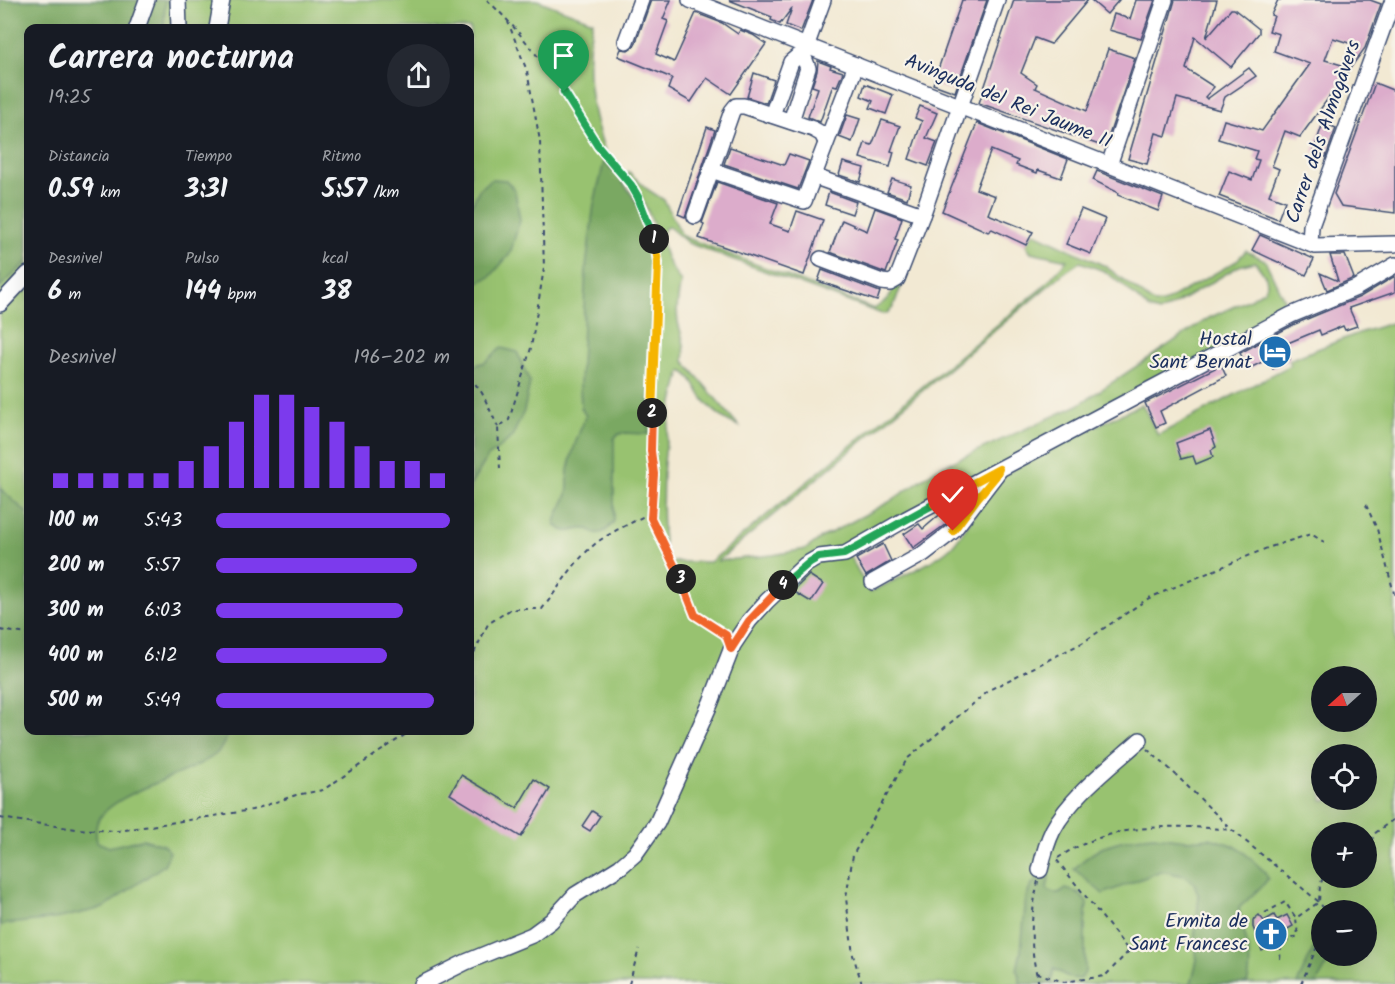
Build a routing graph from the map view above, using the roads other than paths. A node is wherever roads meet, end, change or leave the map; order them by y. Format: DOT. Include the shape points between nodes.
graph roads {
  1 [pos="147,0"];
  2 [pos="178,0"];
  3 [pos="222,0"];
  4 [pos="641,0"];
  5 [pos="690,0"];
  6 [pos="822,0"];
  7 [pos="997,0"];
  8 [pos="1166,0"];
  9 [pos="1393,0"];
  10 [pos="138,24"];
  11 [pos="179,24"];
  12 [pos="218,24"];
  13 [pos="627,41"];
  14 [pos="805,50"];
  15 [pos="856,65"];
  16 [pos="961,105"];
  17 [pos="772,115"];
  18 [pos="791,121"];
  19 [pos="826,142"];
  20 [pos="1109,165"];
  21 [pos="711,170"];
  22 [pos="813,176"];
  23 [pos="921,215"];
  24 [pos="695,216"];
  25 [pos="1310,244"];
  26 [pos="1395,244"];
  27 [pos="821,260"];
  28 [pos="1395,265"];
  29 [pos="24,278"];
  30 [pos="0,304"];
  31 [pos="999,469"];
  32 [pos="873,582"];
  33 [pos="1140,740"];
  34 [pos="1040,870"];
  35 [pos="422,984"];
  1 -- 10 [label="street"];
  2 -- 11 [label="street"];
  3 -- 12 [label="street"];
  4 -- 13 [label="street"];
  5 -- 14 [label="street, Avinguda del Rei Jaume II"];
  6 -- 14 [label="street"];
  7 -- 16 [label="street"];
  8 -- 20 [label="street"];
  9 -- 25 [label="street, Carrer dels Almogàvers" via="1311,226"];
  14 -- 15 [label="street, Avinguda del Rei Jaume II"];
  14 -- 17 [label="street" via="791,62"];
  14 -- 18 [label="street" via="808,68"];
  15 -- 16 [label="street, Avinguda del Rei Jaume II"];
  15 -- 19 [label="street"];
  16 -- 20 [label="street, Avinguda del Rei Jaume II"];
  16 -- 23 [label="street"];
  17 -- 18 [label="street"];
  17 -- 21 [label="street" via="736,106"];
  18 -- 19 [label="street" via="818,131"];
  19 -- 22 [label="street"];
  20 -- 25 [label="street, Avinguda del Rei Jaume II"];
  21 -- 22 [label="street" via="801,201 806,199"];
  21 -- 24 [label="street"];
  22 -- 23 [label="street"];
  23 -- 27 [label="street" via="897,279 890,283"];
  25 -- 26 [label="street, Avinguda del Rei Jaume II"];
  28 -- 31 [label="street" via="1356,288 1291,315"];
  29 -- 30 [label="street"];
  31 -- 32 [label="street" via="953,531"];
  31 -- 35 [label="street" via="844,554 819,557 792,576 749,621 731,649 657,823 635,854 575,895 532,935"];
  33 -- 34 [label="street" via="1061,818 1052,832"];
}
